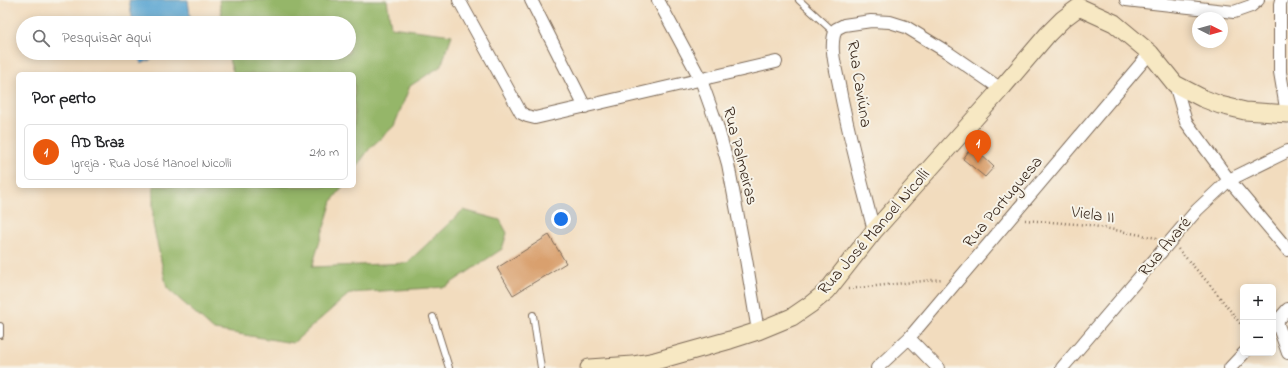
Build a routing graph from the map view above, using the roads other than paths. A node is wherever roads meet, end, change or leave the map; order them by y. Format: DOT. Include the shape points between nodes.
graph roads {
  1 [pos="459,0"];
  2 [pos="531,0"];
  3 [pos="658,0"];
  4 [pos="799,0"];
  5 [pos="1126,0"];
  6 [pos="1258,0"];
  7 [pos="1281,0"];
  8 [pos="1075,4"];
  9 [pos="835,33"];
  10 [pos="1150,54"];
  11 [pos="776,62"];
  12 [pos="701,80"];
  13 [pos="1175,84"];
  14 [pos="1001,89"];
  15 [pos="585,106"];
  16 [pos="1287,114"];
  17 [pos="1288,151"];
  18 [pos="1229,180"];
  19 [pos="874,231"];
  20 [pos="1288,250"];
  21 [pos="1288,309"];
  22 [pos="533,315"];
  23 [pos="433,317"];
  24 [pos="1276,323"];
  25 [pos="0,326"];
  26 [pos="1276,326"];
  27 [pos="758,331"];
  28 [pos="0,335"];
  29 [pos="909,338"];
  30 [pos="1288,353"];
  31 [pos="1241,356"];
  32 [pos="449,368"];
  33 [pos="541,368"];
  34 [pos="589,368"];
  35 [pos="877,368"];
  36 [pos="938,368"];
  37 [pos="1062,368"];
  38 [pos="1230,368"];
  1 -- 15 [label="street" via="521,112 535,118"];
  2 -- 15 [label="street"];
  3 -- 12 [label="street, Rua Palmeiras"];
  4 -- 9 [label="lane"];
  5 -- 6 [label="street" via="1234,12 1252,6"];
  7 -- 16 [label="street" via="1280,72"];
  8 -- 10 [label="main road" via="1114,23"];
  8 -- 14 [label="main road, Rua José Manoel Nicolli"];
  9 -- 14 [label="street, Rua Caviúna" via="844,25 871,21 906,26"];
  9 -- 19 [label="street, Rua Caviúna" via="833,54 849,137"];
  10 -- 13 [label="main road"];
  10 -- 29 [label="street, Rua Portuguesa"];
  11 -- 12 [label="street"];
  12 -- 15 [label="street"];
  12 -- 27 [label="street, Rua Palmeiras" via="728,164"];
  13 -- 16 [label="main road" via="1220,106 1245,111"];
  13 -- 18 [label="street" via="1186,122"];
  14 -- 19 [label="main road, Rua José Manoel Nicolli"];
  17 -- 18 [label="street, Rua Avaré"];
  18 -- 20 [label="street"];
  18 -- 37 [label="street, Rua Avaré" via="1197,210"];
  19 -- 27 [label="main road, Rua José Manoel Nicolli" via="827,291 792,317"];
  21 -- 24 [label="street"];
  22 -- 33 [label="lane"];
  23 -- 32 [label="lane"];
  25 -- 28 [label="lane"];
  26 -- 30 [label="street"];
  27 -- 34 [label="main road, Rua José Manoel Nicolli" via="633,365"];
  29 -- 35 [label="street, Rua Portuguesa"];
  29 -- 36 [label="street"];
  31 -- 38 [label="street"];
}
